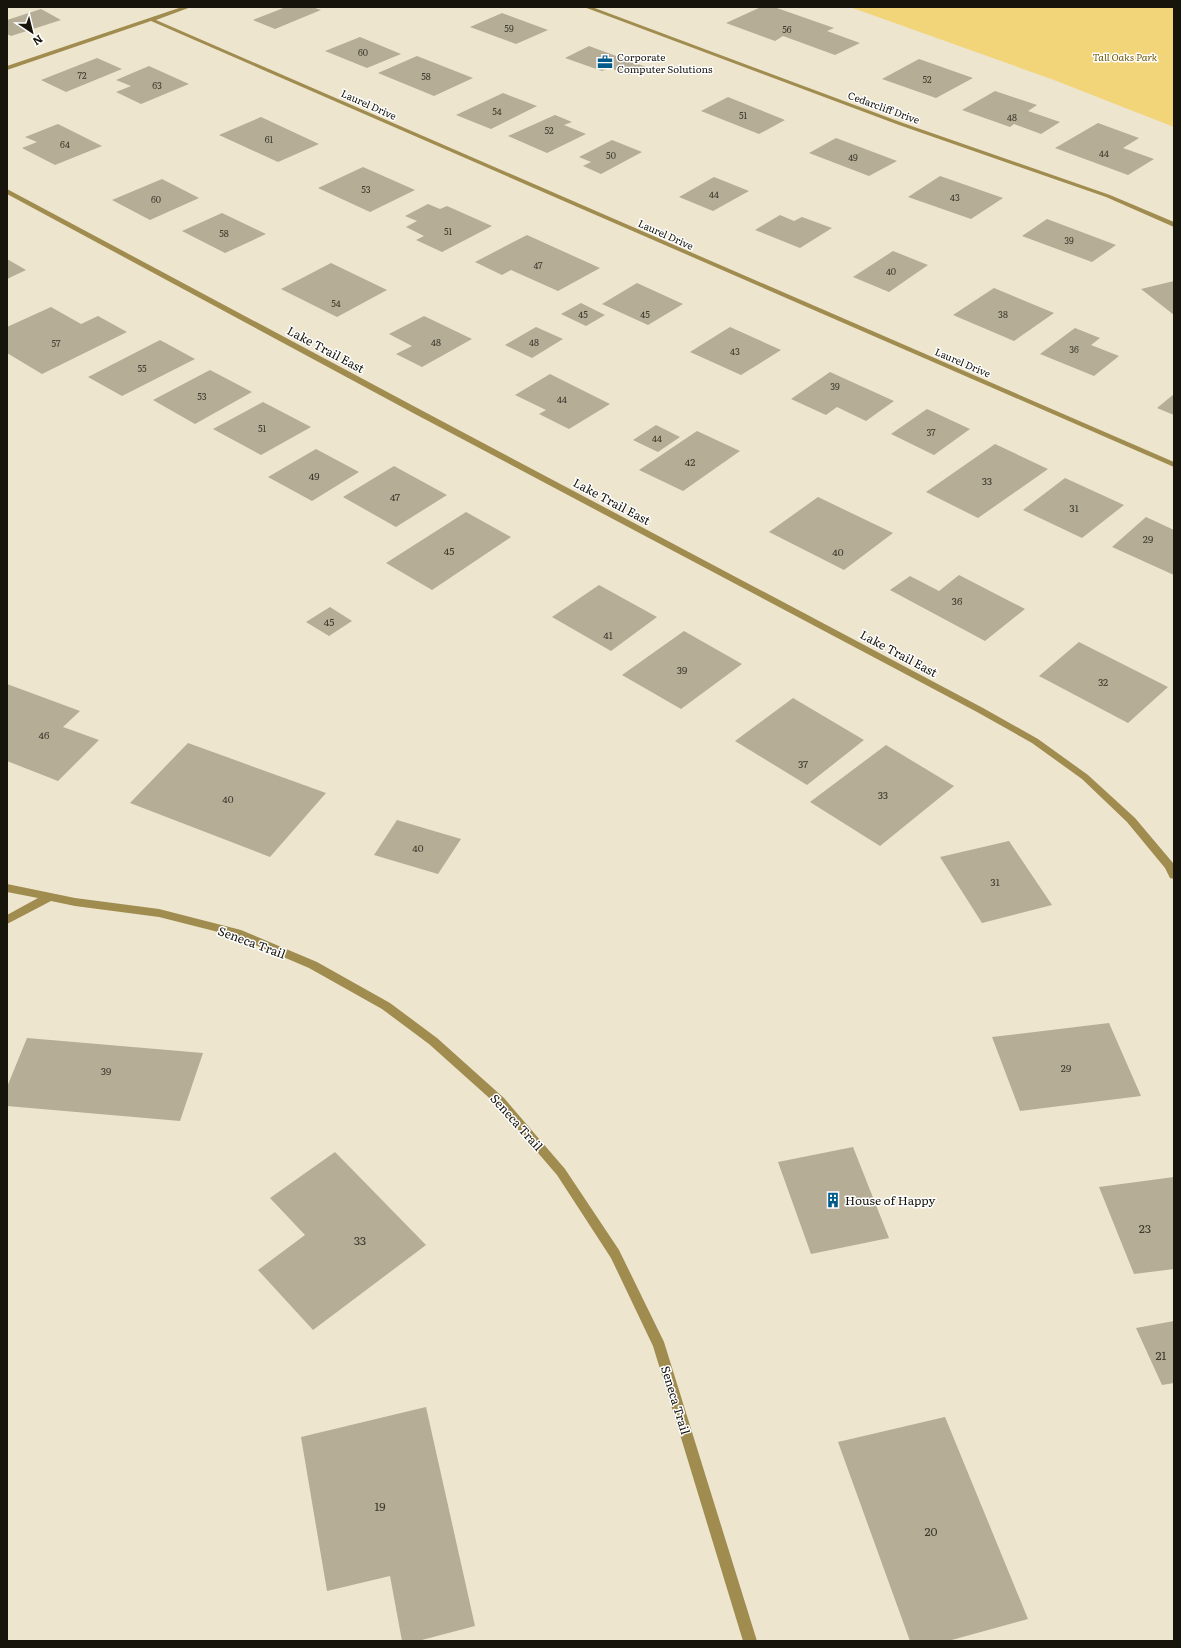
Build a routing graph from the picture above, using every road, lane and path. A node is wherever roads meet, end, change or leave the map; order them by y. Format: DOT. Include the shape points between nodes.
graph roads {
  1 [pos="188,7"];
  2 [pos="587,7"];
  3 [pos="150,20"];
  4 [pos="7,68"];
  5 [pos="7,191"];
  6 [pos="1174,224"];
  7 [pos="1174,465"];
  8 [pos="1174,875"];
  9 [pos="7,888"];
  10 [pos="49,897"];
  11 [pos="7,920"];
  12 [pos="750,1641"];
  1 -- 3 [label="street"];
  2 -- 6 [label="street, Cedarcliff Drive" via="901,124 1108,196"];
  3 -- 4 [label="street"];
  3 -- 7 [label="street, Laurel Drive"];
  5 -- 8 [label="street, Lake Trail East" via="1035,741 1085,777 1131,820"];
  9 -- 10 [label="street, Seneca Trail"];
  10 -- 11 [label="street"];
  10 -- 12 [label="street, Seneca Trail" via="166,915 237,934 313,965 386,1006 433,1041 500,1101 561,1172 615,1254 659,1346"];
}
